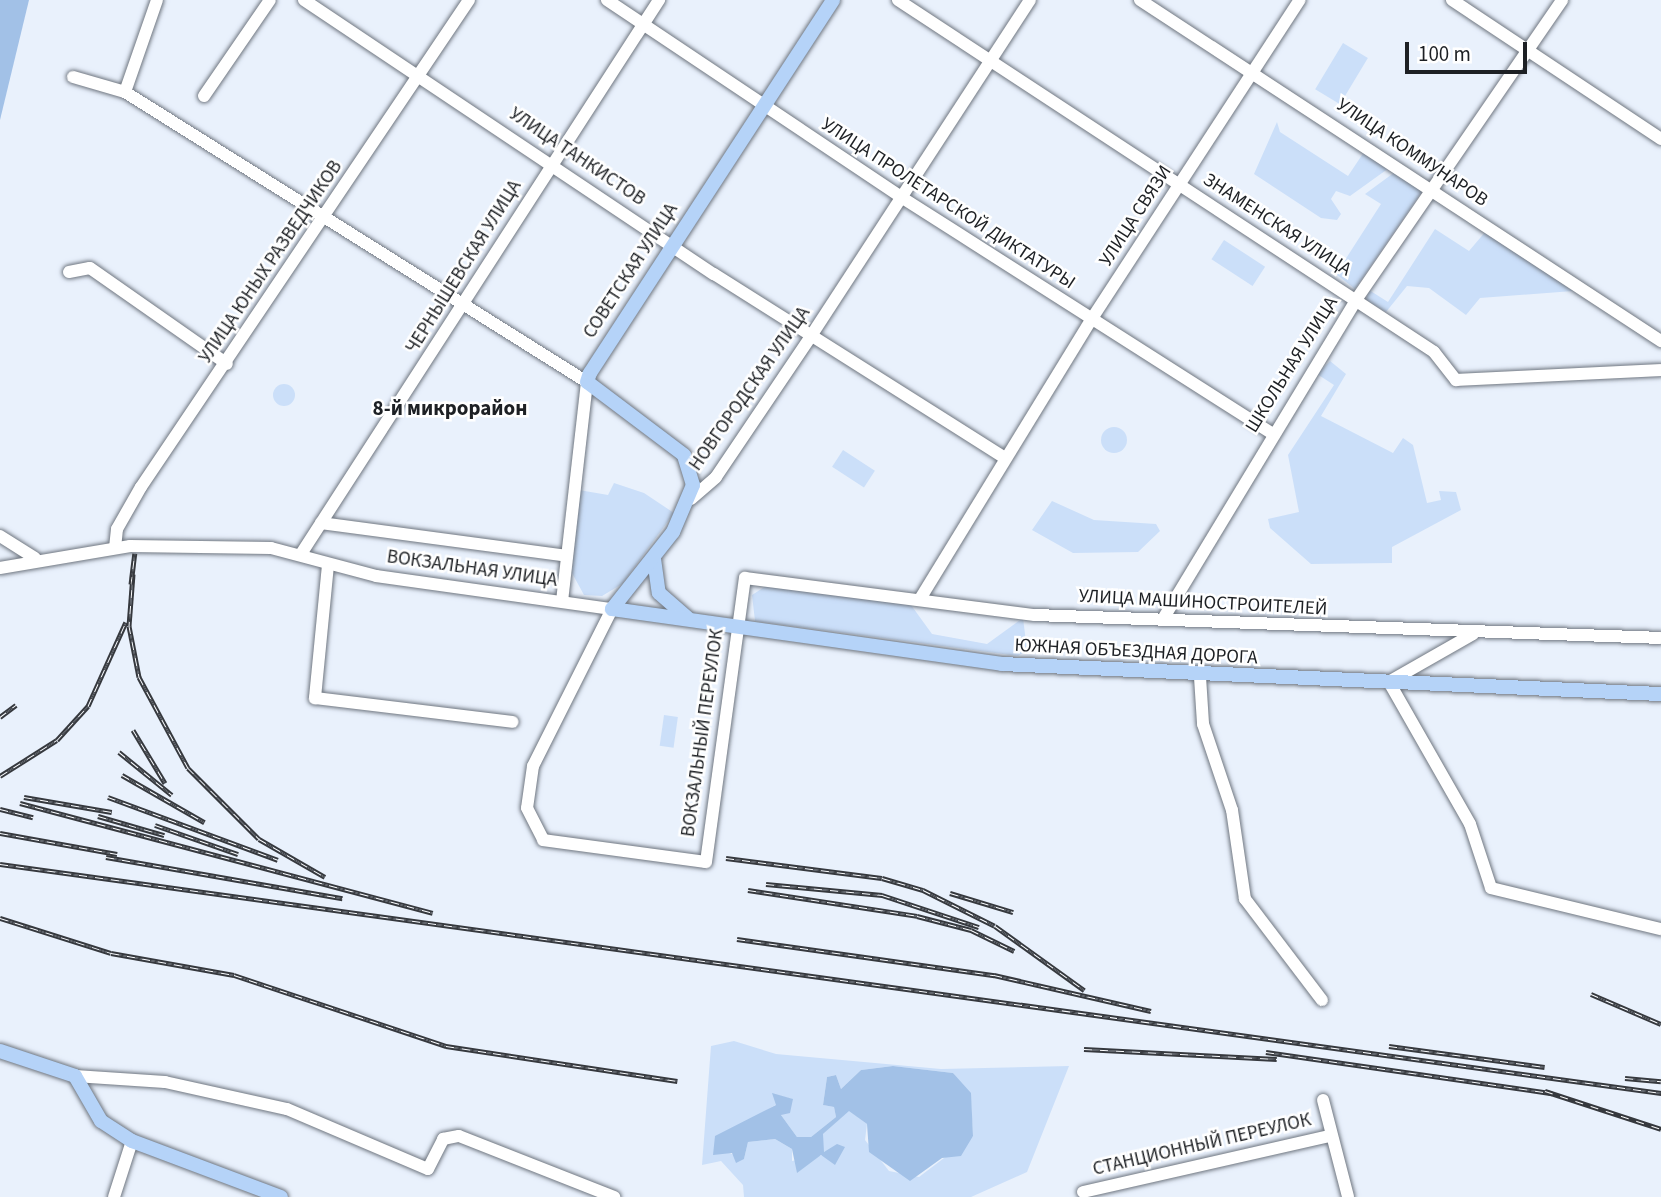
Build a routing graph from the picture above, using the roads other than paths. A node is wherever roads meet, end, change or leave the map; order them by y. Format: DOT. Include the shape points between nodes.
graph roads {
  1 [pos="157,0"];
  2 [pos="270,0"];
  3 [pos="304,0"];
  4 [pos="468,0"];
  5 [pos="607,0"];
  6 [pos="659,0"];
  7 [pos="833,0"];
  8 [pos="898,0"];
  9 [pos="1030,0"];
  10 [pos="1140,0"];
  11 [pos="1300,0"];
  12 [pos="1452,0"];
  13 [pos="1562,0"];
  14 [pos="642,25"];
  15 [pos="1528,49"];
  16 [pos="990,63"];
  17 [pos="1253,71"];
  18 [pos="419,74"];
  19 [pos="73,77"];
  20 [pos="125,92"];
  21 [pos="204,96"];
  22 [pos="763,106"];
  23 [pos="1661,139"];
  24 [pos="552,162"];
  25 [pos="1180,185"];
  26 [pos="1431,188"];
  27 [pos="901,197"];
  28 [pos="322,220"];
  29 [pos="671,245"];
  30 [pos="69,272"];
  31 [pos="1356,300"];
  32 [pos="461,308"];
  33 [pos="1091,320"];
  34 [pos="811,336"];
  35 [pos="1661,341"];
  36 [pos="227,364"];
  37 [pos="1661,370"];
  38 [pos="587,382"];
  39 [pos="1273,434"];
  40 [pos="1005,458"];
  41 [pos="691,499"];
  42 [pos="321,523"];
  43 [pos="0,536"];
  44 [pos="115,548"];
  45 [pos="301,554"];
  46 [pos="567,556"];
  47 [pos="35,558"];
  48 [pos="654,558"];
  49 [pos="328,565"];
  50 [pos="0,568"];
  51 [pos="745,578"];
  52 [pos="920,599"];
  53 [pos="562,601"];
  54 [pos="612,609"];
  55 [pos="1163,619"];
  56 [pos="696,622"];
  57 [pos="737,631"];
  58 [pos="1475,633"];
  59 [pos="1661,638"];
  60 [pos="1200,677"];
  61 [pos="1390,682"];
  62 [pos="1661,694"];
  63 [pos="513,722"];
  64 [pos="527,808"];
  65 [pos="1661,929"];
  66 [pos="1322,1000"];
  67 [pos="0,1051"];
  68 [pos="75,1076"];
  69 [pos="1323,1100"];
  70 [pos="1329,1136"];
  71 [pos="132,1141"];
  72 [pos="1083,1192"];
  73 [pos="114,1197"];
  74 [pos="281,1197"];
  75 [pos="614,1197"];
  76 [pos="1348,1197"];
  1 -- 20 [label="street"];
  2 -- 21 [label="street"];
  3 -- 18 [label="street, УЛИЦА ТАНКИСТОВ"];
  4 -- 18 [label="street, УЛИЦА ЮНЫХ РАЗВЕДЧИКОВ"];
  5 -- 14 [label="street, УЛИЦА ПРОЛЕТАРСКОЙ ДИКТАТУРЫ"];
  6 -- 14 [label="street, ЧЕРНЫШЕВСКАЯ УЛИЦА"];
  7 -- 22 [label="main road, СОВЕТСКАЯ УЛИЦА"];
  8 -- 16 [label="street, ЗНАМЕНСКАЯ УЛИЦА"];
  9 -- 16 [label="street, НОВГОРОДСКАЯ УЛИЦА"];
  10 -- 17 [label="street, УЛИЦА КОММУНАРОВ"];
  11 -- 17 [label="street, УЛИЦА СВЯЗИ"];
  12 -- 15 [label="street"];
  13 -- 15 [label="street, ШКОЛЬНАЯ УЛИЦА"];
  14 -- 22 [label="street, УЛИЦА ПРОЛЕТАРСКОЙ ДИКТАТУРЫ"];
  14 -- 24 [label="street, ЧЕРНЫШЕВСКАЯ УЛИЦА"];
  15 -- 23 [label="street"];
  15 -- 26 [label="street, ШКОЛЬНАЯ УЛИЦА"];
  16 -- 25 [label="street, ЗНАМЕНСКАЯ УЛИЦА"];
  16 -- 27 [label="street, НОВГОРОДСКАЯ УЛИЦА"];
  17 -- 25 [label="street, УЛИЦА СВЯЗИ"];
  17 -- 26 [label="street, УЛИЦА КОММУНАРОВ"];
  18 -- 24 [label="street, УЛИЦА ТАНКИСТОВ"];
  18 -- 28 [label="street, УЛИЦА ЮНЫХ РАЗВЕДЧИКОВ"];
  19 -- 20 [label="street"];
  20 -- 28 [label="street"];
  22 -- 27 [label="street, УЛИЦА ПРОЛЕТАРСКОЙ ДИКТАТУРЫ"];
  22 -- 29 [label="main road, СОВЕТСКАЯ УЛИЦА"];
  24 -- 29 [label="street, УЛИЦА ТАНКИСТОВ"];
  24 -- 32 [label="street, ЧЕРНЫШЕВСКАЯ УЛИЦА"];
  25 -- 31 [label="street, ЗНАМЕНСКАЯ УЛИЦА"];
  25 -- 33 [label="street, УЛИЦА СВЯЗИ"];
  26 -- 31 [label="street, ШКОЛЬНАЯ УЛИЦА"];
  26 -- 35 [label="street, УЛИЦА КОММУНАРОВ"];
  27 -- 33 [label="street, УЛИЦА ПРОЛЕТАРСКОЙ ДИКТАТУРЫ"];
  27 -- 34 [label="street, НОВГОРОДСКАЯ УЛИЦА"];
  28 -- 32 [label="street"];
  28 -- 36 [label="street, УЛИЦА ЮНЫХ РАЗВЕДЧИКОВ"];
  29 -- 34 [label="street, УЛИЦА ТАНКИСТОВ"];
  29 -- 38 [label="main road, СОВЕТСКАЯ УЛИЦА"];
  30 -- 36 [label="street" via="90,268"];
  31 -- 37 [label="street, ЗНАМЕНСКАЯ УЛИЦА" via="1434,352 1457,380"];
  31 -- 39 [label="street, ШКОЛЬНАЯ УЛИЦА"];
  32 -- 38 [label="street"];
  32 -- 42 [label="street, ЧЕРНЫШЕВСКАЯ УЛИЦА"];
  33 -- 39 [label="street, УЛИЦА ПРОЛЕТАРСКОЙ ДИКТАТУРЫ"];
  33 -- 40 [label="street, УЛИЦА СВЯЗИ"];
  34 -- 40 [label="street, УЛИЦА ТАНКИСТОВ"];
  34 -- 41 [label="street, НОВГОРОДСКАЯ УЛИЦА" via="716,477"];
  36 -- 44 [label="street, УЛИЦА ЮНЫХ РАЗВЕДЧИКОВ" via="120,520"];
  38 -- 41 [label="main road" via="684,455"];
  38 -- 46 [label="street, СОВЕТСКАЯ УЛИЦА"];
  39 -- 55 [label="street, ШКОЛЬНАЯ УЛИЦА"];
  40 -- 52 [label="street, УЛИЦА СВЯЗИ"];
  41 -- 48 [label="main road, НОВГОРОДСКАЯ УЛИЦА"];
  42 -- 45 [label="street, ЧЕРНЫШЕВСКАЯ УЛИЦА"];
  42 -- 46 [label="street"];
  43 -- 47 [label="street"];
  44 -- 45 [label="street, ВОКЗАЛЬНАЯ УЛИЦА" via="236,546"];
  44 -- 47 [label="street, ВОКЗАЛЬНАЯ УЛИЦА"];
  45 -- 49 [label="street, ВОКЗАЛЬНАЯ УЛИЦА"];
  46 -- 53 [label="street, СОВЕТСКАЯ УЛИЦА"];
  47 -- 50 [label="street, ВОКЗАЛЬНАЯ УЛИЦА"];
  48 -- 54 [label="main road, НОВГОРОДСКАЯ УЛИЦА"];
  48 -- 56 [label="main road" via="659,593"];
  49 -- 53 [label="street, ВОКЗАЛЬНАЯ УЛИЦА"];
  49 -- 63 [label="street" via="316,698"];
  51 -- 52 [label="street, УЛИЦА МАШИНОСТРОИТЕЛЕЙ"];
  51 -- 57 [label="street, ВОКЗАЛЬНЫЙ ПЕРЕУЛОК"];
  52 -- 55 [label="street, УЛИЦА МАШИНОСТРОИТЕЛЕЙ" via="1035,615"];
  53 -- 54 [label="street, ВОКЗАЛЬНАЯ УЛИЦА"];
  54 -- 56 [label="main road, ЮЖНАЯ ОБЪЕЗДНАЯ ДОРОГА"];
  54 -- 64 [label="street, НОВГОРОДСКАЯ УЛИЦА" via="533,766"];
  55 -- 58 [label="street, УЛИЦА МАШИНОСТРОИТЕЛЕЙ"];
  56 -- 57 [label="main road, ЮЖНАЯ ОБЪЕЗДНАЯ ДОРОГА"];
  57 -- 60 [label="main road, ЮЖНАЯ ОБЪЕЗДНАЯ ДОРОГА" via="1002,664"];
  57 -- 64 [label="street, ВОКЗАЛЬНЫЙ ПЕРЕУЛОК" via="705,862 543,840"];
  58 -- 59 [label="street, УЛИЦА МАШИНОСТРОИТЕЛЕЙ"];
  58 -- 61 [label="street"];
  60 -- 61 [label="main road, ЮЖНАЯ ОБЪЕЗДНАЯ ДОРОГА"];
  60 -- 66 [label="street" via="1203,724 1232,810 1245,900"];
  61 -- 62 [label="main road, ЮЖНАЯ ОБЪЕЗДНАЯ ДОРОГА"];
  61 -- 65 [label="street" via="1422,748 1470,824 1491,888"];
  67 -- 68 [label="main road"];
  68 -- 71 [label="main road" via="101,1121"];
  68 -- 75 [label="street" via="165,1082 287,1109 428,1169 443,1139 458,1136"];
  69 -- 70 [label="street"];
  70 -- 72 [label="street, СТАНЦИОННЫЙ ПЕРЕУЛОК"];
  70 -- 76 [label="street"];
  71 -- 73 [label="street"];
  71 -- 74 [label="main road"];
}
